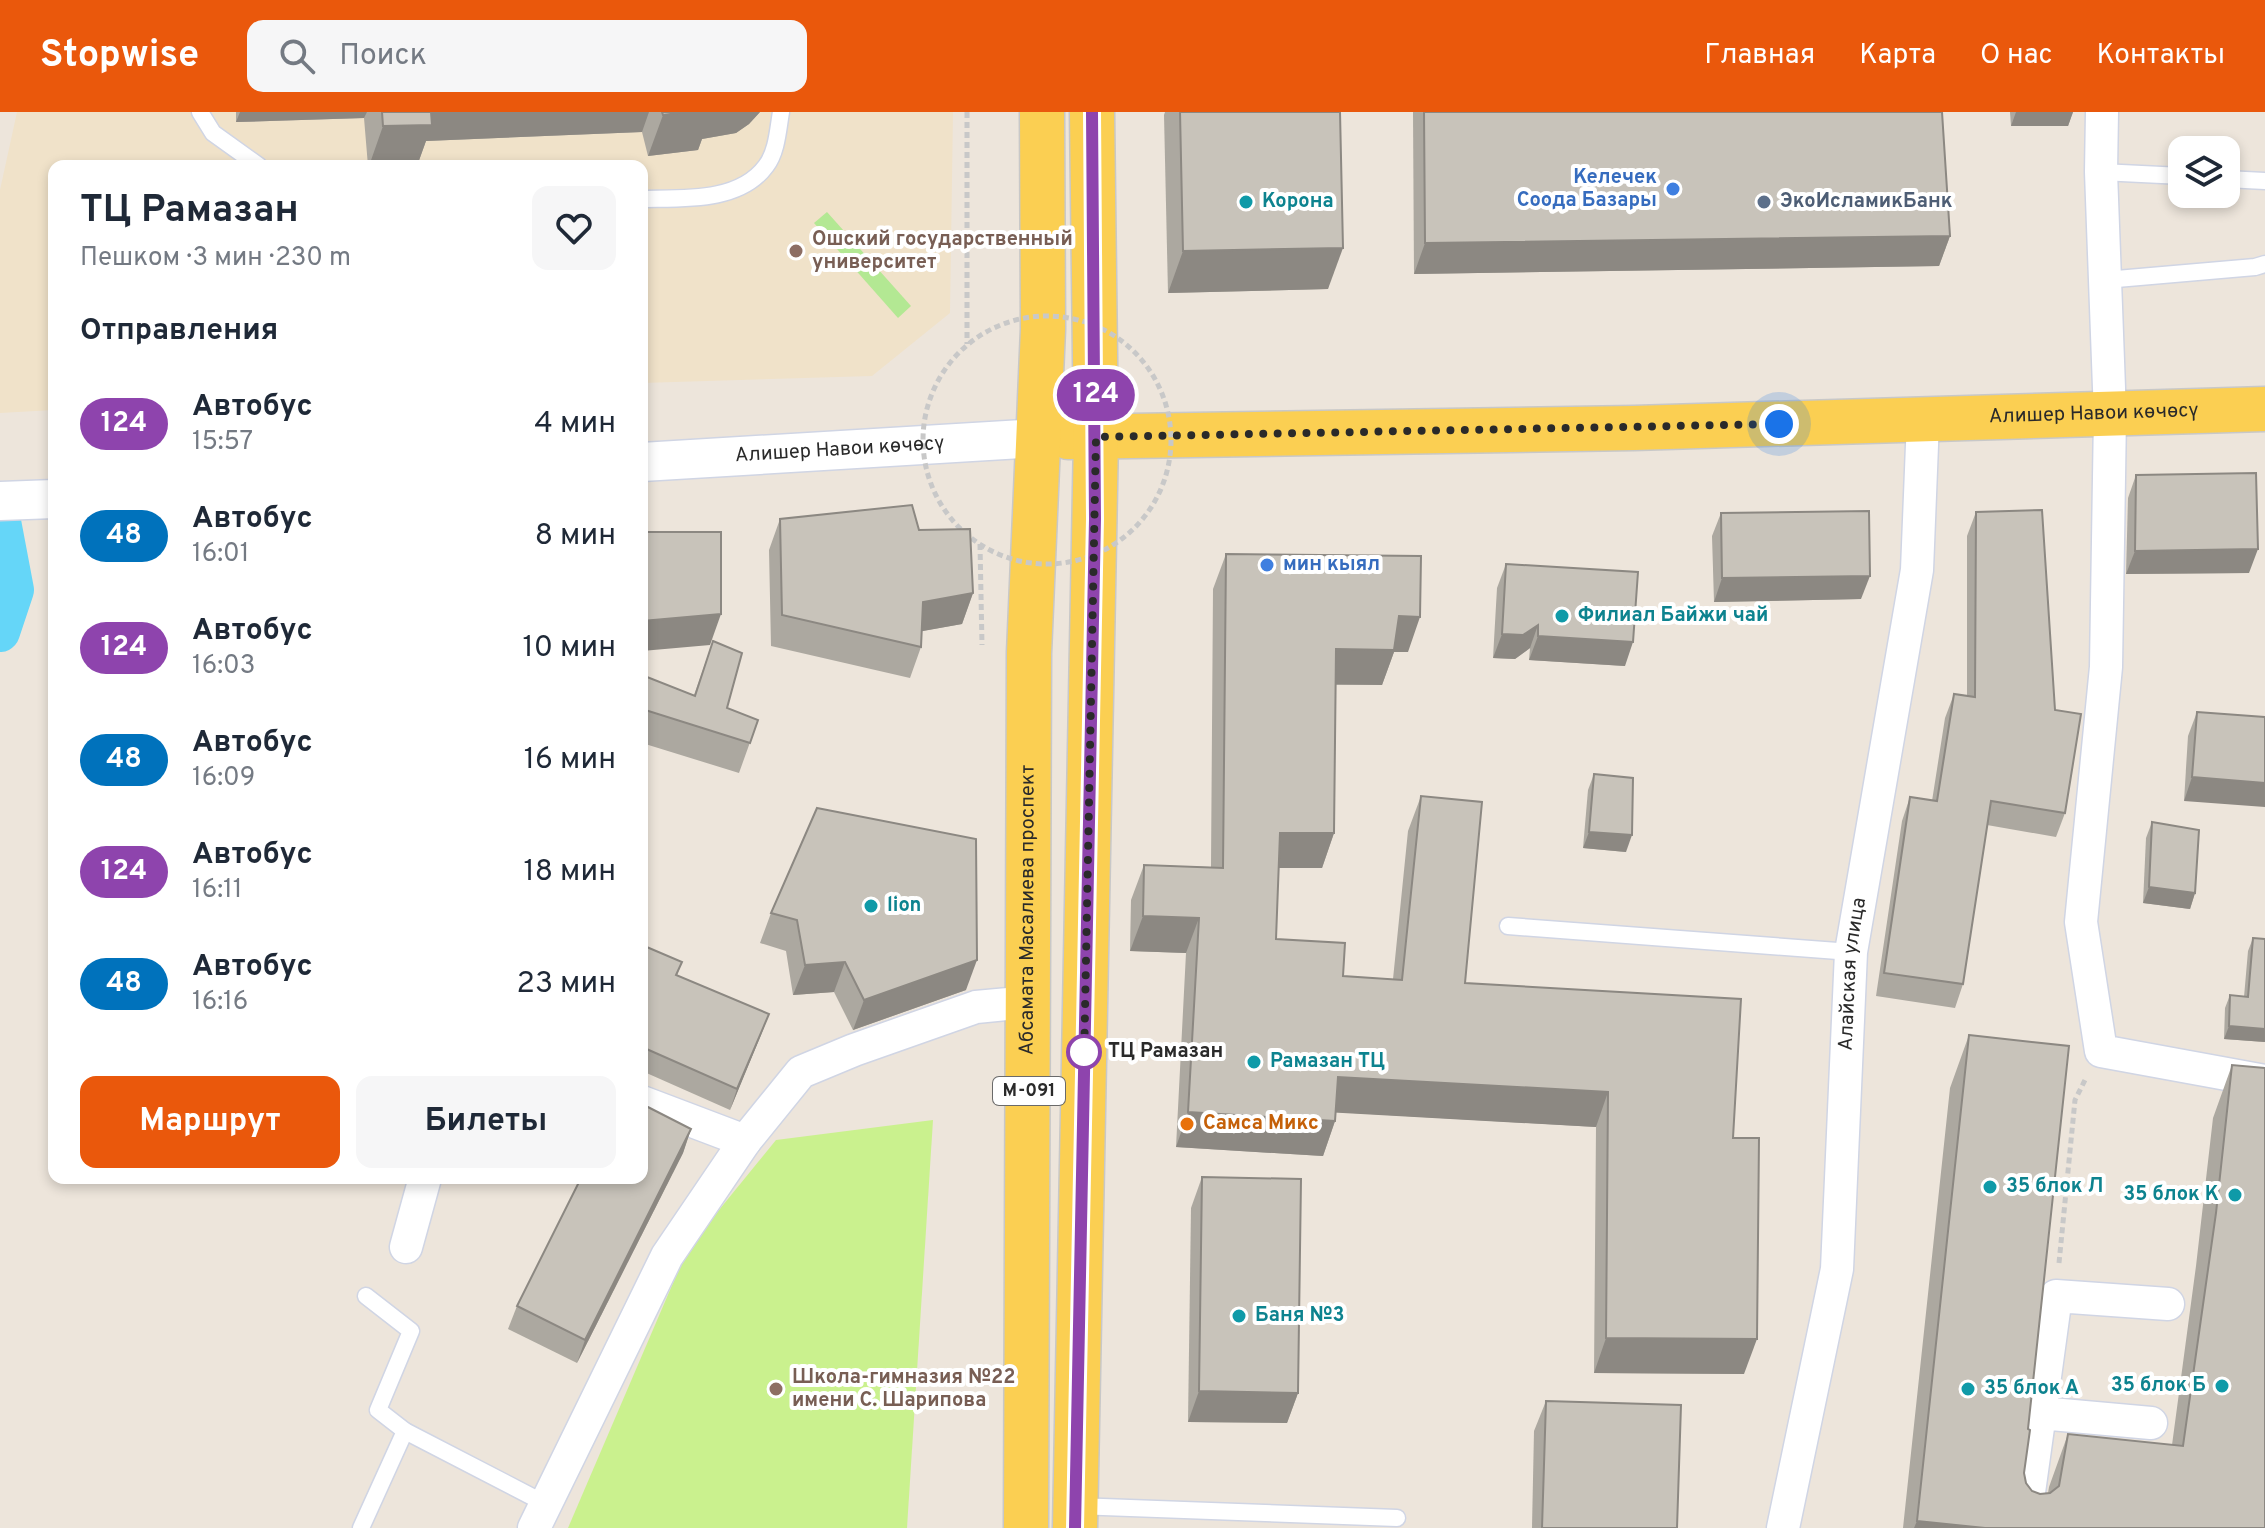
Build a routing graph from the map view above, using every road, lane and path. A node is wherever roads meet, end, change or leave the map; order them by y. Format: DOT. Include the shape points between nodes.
graph roads {
  1 [pos="200,112"];
  2 [pos="781,112"];
  3 [pos="967,112"];
  4 [pos="1042,112"];
  5 [pos="1092,112"];
  6 [pos="2102,112"];
  7 [pos="251,160"];
  8 [pos="2101,172"];
  9 [pos="2168,175"];
  10 [pos="2240,180"];
  11 [pos="2265,181"];
  12 [pos="648,199"];
  13 [pos="2265,264"];
  14 [pos="2105,280"];
  15 [pos="967,344"];
  16 [pos="2265,409"];
  17 [pos="2110,415"];
  18 [pos="1923,420"];
  19 [pos="1096,437"];
  20 [pos="1038,438"];
  21 [pos="648,462"];
  22 [pos="980,544"];
  23 [pos="982,645"];
  24 [pos="1508,926"];
  25 [pos="1851,952"];
  26 [pos="1029,1002"];
  27 [pos="2101,1051"];
  28 [pos="2265,1081"];
  29 [pos="648,1104"];
  30 [pos="745,1141"];
  31 [pos="423,1184"];
  32 [pos="406,1247"];
  33 [pos="366,1296"];
  34 [pos="2056,1296"];
  35 [pos="2168,1304"];
  36 [pos="2040,1413"];
  37 [pos="2151,1423"];
  38 [pos="405,1431"];
  39 [pos="540,1516"];
  40 [pos="1074,1517"];
  41 [pos="1397,1518"];
  42 [pos="361,1528"];
  43 [pos="1026,1528"];
  44 [pos="1783,1528"];
  45 [pos="2024,1528"];
  1 -- 7 [label="lane" via="213,133"];
  2 -- 12 [label="lane" via="766,167 748,182 724,193"];
  3 -- 15 [label="path"];
  4 -- 20 [label="main road, М-091"];
  5 -- 19 [label="main road, М-091"];
  6 -- 8 [label="street"];
  8 -- 9 [label="lane"];
  8 -- 14 [label="street"];
  10 -- 11 [label="lane"];
  13 -- 14 [label="lane"];
  14 -- 17 [label="street"];
  15 -- 22 [label="path, bridge" via="949,363 931,397 924,460 943,508"];
  15 -- 22 [label="path, bridge" via="996,326 1028,317 1061,316 1094,324 1143,360 1168,407 1172,434 1163,487 1150,511 1114,546 1093,556 1047,564 1023,562"];
  16 -- 17 [label="main road, Алишер Навои көчөсү"];
  17 -- 18 [label="main road, Алишер Навои көчөсү"];
  17 -- 27 [label="street" via="2106,667 2081,922"];
  18 -- 19 [label="main road, Алишер Навои көчөсү"];
  18 -- 25 [label="street, Алайская улица" via="1917,570"];
  19 -- 20 [label="main road, Алишер Навои көчөсү"];
  19 -- 40 [label="main road, М-091"];
  20 -- 21 [label="street, Алишер Навои көчөсү"];
  20 -- 26 [label="main road, Абсамата Масалиева проспект / М-091" via="1029,653"];
  22 -- 23 [label="path"];
  24 -- 25 [label="lane"];
  25 -- 44 [label="street, Алайская улица" via="1837,1269"];
  26 -- 30 [label="street" via="976,1007 801,1072"];
  26 -- 43 [label="main road, Абсамата Масалиева проспект / М-091"];
  27 -- 28 [label="street"];
  27 -- 34 [label="path" via="2075,1100"];
  29 -- 30 [label="street"];
  30 -- 39 [label="street" via="667,1256"];
  31 -- 32 [label="street"];
  33 -- 38 [label="lane" via="411,1331 378,1410"];
  34 -- 35 [label="street"];
  34 -- 36 [label="street"];
  36 -- 37 [label="street"];
  36 -- 45 [label="street"];
  38 -- 39 [label="lane"];
  38 -- 42 [label="lane"];
  40 -- 41 [label="lane"];
}
